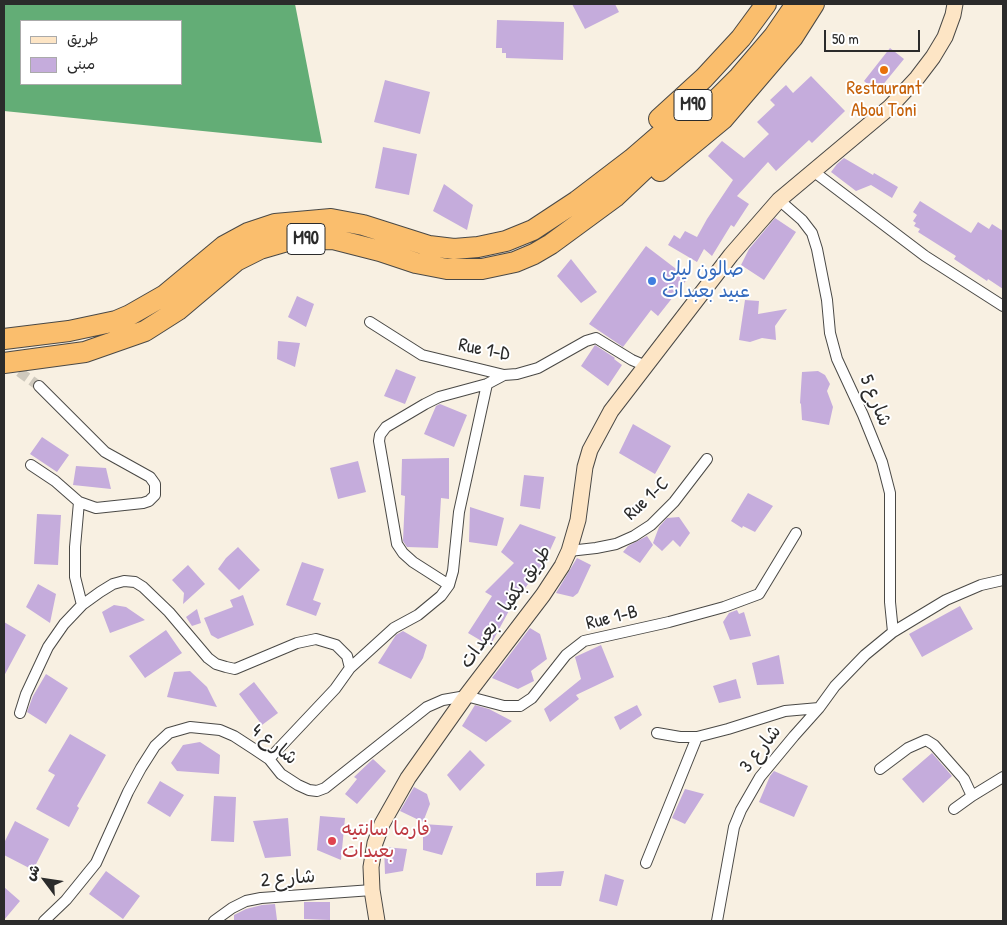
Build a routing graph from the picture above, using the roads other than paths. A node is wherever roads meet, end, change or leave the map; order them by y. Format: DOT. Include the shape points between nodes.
graph roads {
  1 [pos="766,4"];
  2 [pos="782,4"];
  3 [pos="796,4"];
  4 [pos="814,4"];
  5 [pos="955,4"];
  6 [pos="813,171"];
  7 [pos="590,191"];
  8 [pos="615,197"];
  9 [pos="779,200"];
  10 [pos="1003,306"];
  11 [pos="370,322"];
  12 [pos="4,339"];
  13 [pos="4,362"];
  14 [pos="646,366"];
  15 [pos="504,375"];
  16 [pos="487,384"];
  17 [pos="39,386"];
  18 [pos="707,459"];
  19 [pos="31,465"];
  20 [pos="79,502"];
  21 [pos="796,533"];
  22 [pos="569,551"];
  23 [pos="1003,580"];
  24 [pos="448,585"];
  25 [pos="82,605"];
  26 [pos="893,632"];
  27 [pos="350,668"];
  28 [pos="466,696"];
  29 [pos="819,708"];
  30 [pos="20,714"];
  31 [pos="656,733"];
  32 [pos="697,737"];
  33 [pos="269,759"];
  34 [pos="880,769"];
  35 [pos="1003,777"];
  36 [pos="972,796"];
  37 [pos="954,810"];
  38 [pos="646,864"];
  39 [pos="372,890"];
  40 [pos="44,921"];
  41 [pos="214,921"];
  42 [pos="377,921"];
  43 [pos="717,921"];
  1 -- 7 [label="highway" via="741,38 704,78 627,150"];
  2 -- 7 [label="highway, M90" via="762,32 715,84 632,159"];
  3 -- 8 [label="highway, M90" via="739,77"];
  4 -- 8 [label="highway" via="793,36 723,119 652,178"];
  5 -- 6 [label="main road, طريق بكفيا - بعبدات" via="945,37 917,78 890,107"];
  6 -- 9 [label="main road, طريق بكفيا - بعبدات"];
  6 -- 10 [label="street" via="925,256"];
  7 -- 12 [label="highway, M90" via="533,230 478,248 429,246 363,225 331,219 275,224 224,246 165,295 116,321"];
  8 -- 13 [label="highway, M90" via="534,254 482,269 447,269 416,264 332,239 291,240 260,249 236,261 178,310 145,331 85,352"];
  9 -- 14 [label="main road, طريق بكفيا - بعبدات" via="731,255"];
  9 -- 26 [label="street, شارع 5" via="812,232 837,359 882,462 890,492"];
  11 -- 15 [label="street, Rue 1-D" via="422,355"];
  14 -- 15 [label="street, Rue 1-D" via="596,338 538,368"];
  14 -- 22 [label="main road, طريق بكفيا - بعبدات" via="611,411 590,450 582,481 578,520"];
  15 -- 16 [label="street"];
  16 -- 24 [label="street" via="459,512 454,571"];
  16 -- 24 [label="street" via="439,397 386,427 380,435 397,544 413,562"];
  17 -- 20 [label="street" via="105,452 145,473 155,484 155,495 143,503 96,508"];
  18 -- 22 [label="street, Rue 1-C" via="674,502 651,525 616,544"];
  19 -- 20 [label="street"];
  20 -- 25 [label="street" via="75,577"];
  21 -- 28 [label="street, Rue 1-B" via="759,594 678,620 584,642 566,655 532,698 520,706 504,706"];
  22 -- 28 [label="main road, طريق بكفيا - بعبدات" via="543,596"];
  23 -- 26 [label="street, شارع 3" via="981,585 946,600"];
  24 -- 27 [label="street" via="441,596 418,615 394,628"];
  25 -- 27 [label="street" via="113,584 135,582 169,612 216,664 235,670 297,643 316,639 336,645 347,656"];
  25 -- 30 [label="street" via="48,647"];
  26 -- 29 [label="street, شارع 3" via="865,655"];
  27 -- 33 [label="street" via="335,689"];
  28 -- 33 [label="street, شارع 4" via="427,707 317,791 280,774"];
  28 -- 39 [label="main road, طريق بكفيا - بعبدات" via="408,778 382,824 371,867"];
  29 -- 32 [label="street" via="785,711"];
  29 -- 43 [label="street, شارع 3" via="760,777 741,810 734,827"];
  31 -- 32 [label="street"];
  32 -- 38 [label="street"];
  33 -- 40 [label="street, شارع 4" via="220,730 190,727 170,733 155,746 141,768 96,863"];
  34 -- 36 [label="street" via="908,748 926,740 964,779"];
  35 -- 36 [label="street"];
  36 -- 37 [label="street"];
  39 -- 41 [label="street, شارع 2" via="261,898 246,901"];
  39 -- 42 [label="main road, طريق بكفيا - بعبدات"];
}
